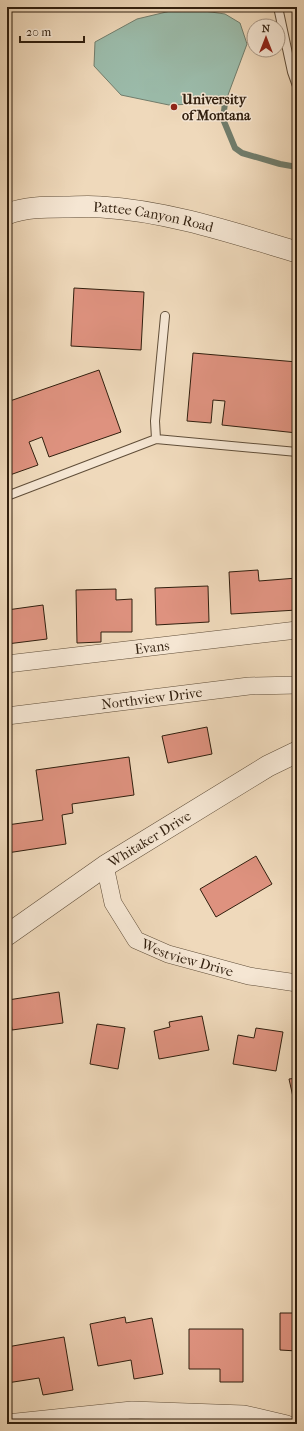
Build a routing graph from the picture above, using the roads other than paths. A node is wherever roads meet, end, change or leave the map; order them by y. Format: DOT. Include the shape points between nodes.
graph roads {
  1 [pos="278,7"];
  2 [pos="297,86"];
  3 [pos="7,214"];
  4 [pos="297,252"];
  5 [pos="165,316"];
  6 [pos="156,440"];
  7 [pos="297,452"];
  8 [pos="7,496"];
  9 [pos="297,630"];
  10 [pos="7,664"];
  11 [pos="297,685"];
  12 [pos="7,716"];
  13 [pos="297,752"];
  14 [pos="105,866"];
  15 [pos="7,935"];
  16 [pos="297,983"];
  17 [pos="7,1423"];
  18 [pos="287,1424"];
  1 -- 2 [label="lane"];
  3 -- 4 [label="street, Pattee Canyon Road" via="20,209 100,207 141,212 215,227"];
  5 -- 6 [label="lane" via="155,421"];
  6 -- 7 [label="lane"];
  6 -- 8 [label="lane"];
  9 -- 10 [label="street, Evans"];
  11 -- 12 [label="street, Northview Drive" via="249,686"];
  13 -- 14 [label="street, Whitaker Drive" via="268,766"];
  14 -- 15 [label="street, Whitaker Drive"];
  14 -- 16 [label="street, Westview Drive" via="113,903 136,940 168,954 249,976"];
  17 -- 18 [label="street" via="132,1410 244,1414"];
}
